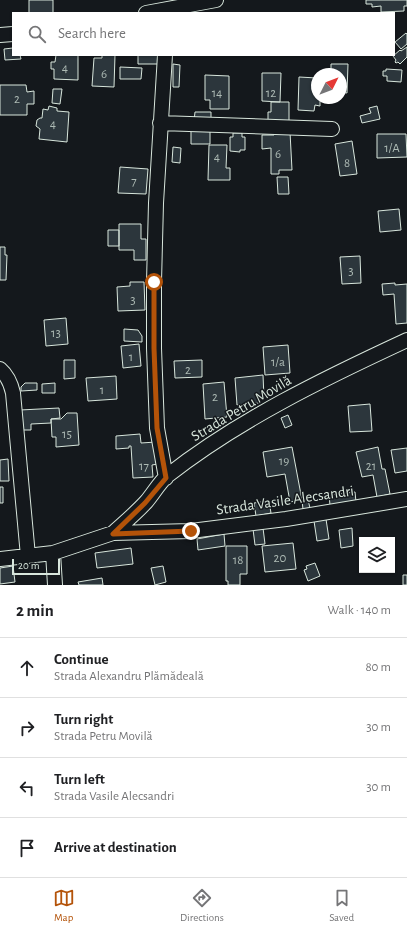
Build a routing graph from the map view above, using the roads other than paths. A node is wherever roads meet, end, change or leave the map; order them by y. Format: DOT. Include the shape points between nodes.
graph roads {
  1 [pos="216,0"];
  2 [pos="168,7"];
  3 [pos="150,12"];
  4 [pos="12,34"];
  5 [pos="0,35"];
  6 [pos="165,56"];
  7 [pos="160,124"];
  8 [pos="332,129"];
  9 [pos="407,340"];
  10 [pos="0,369"];
  11 [pos="166,478"];
  12 [pos="407,499"];
  13 [pos="113,534"];
  14 [pos="53,553"];
  15 [pos="28,556"];
  16 [pos="0,559"];
  17 [pos="55,585"];
  1 -- 2 [label="street"];
  2 -- 3 [label="street"];
  4 -- 5 [label="street"];
  6 -- 7 [label="street"];
  7 -- 8 [label="street"];
  7 -- 11 [label="street" via="155,226 154,348 157,428"];
  9 -- 11 [label="street, Strada Petru Movilă" via="321,381 252,419"];
  10 -- 15 [label="street" via="10,382 13,393"];
  11 -- 13 [label="street, Strada Petru Movilă"];
  12 -- 13 [label="street, Strada Vasile Alecsandri" via="286,519 191,531"];
  13 -- 14 [label="street, Strada Vasile Alecsandri"];
  14 -- 15 [label="street, Strada Vasile Alecsandri"];
  14 -- 17 [label="street"];
  15 -- 16 [label="street, Strada Vasile Alecsandri"];
}
